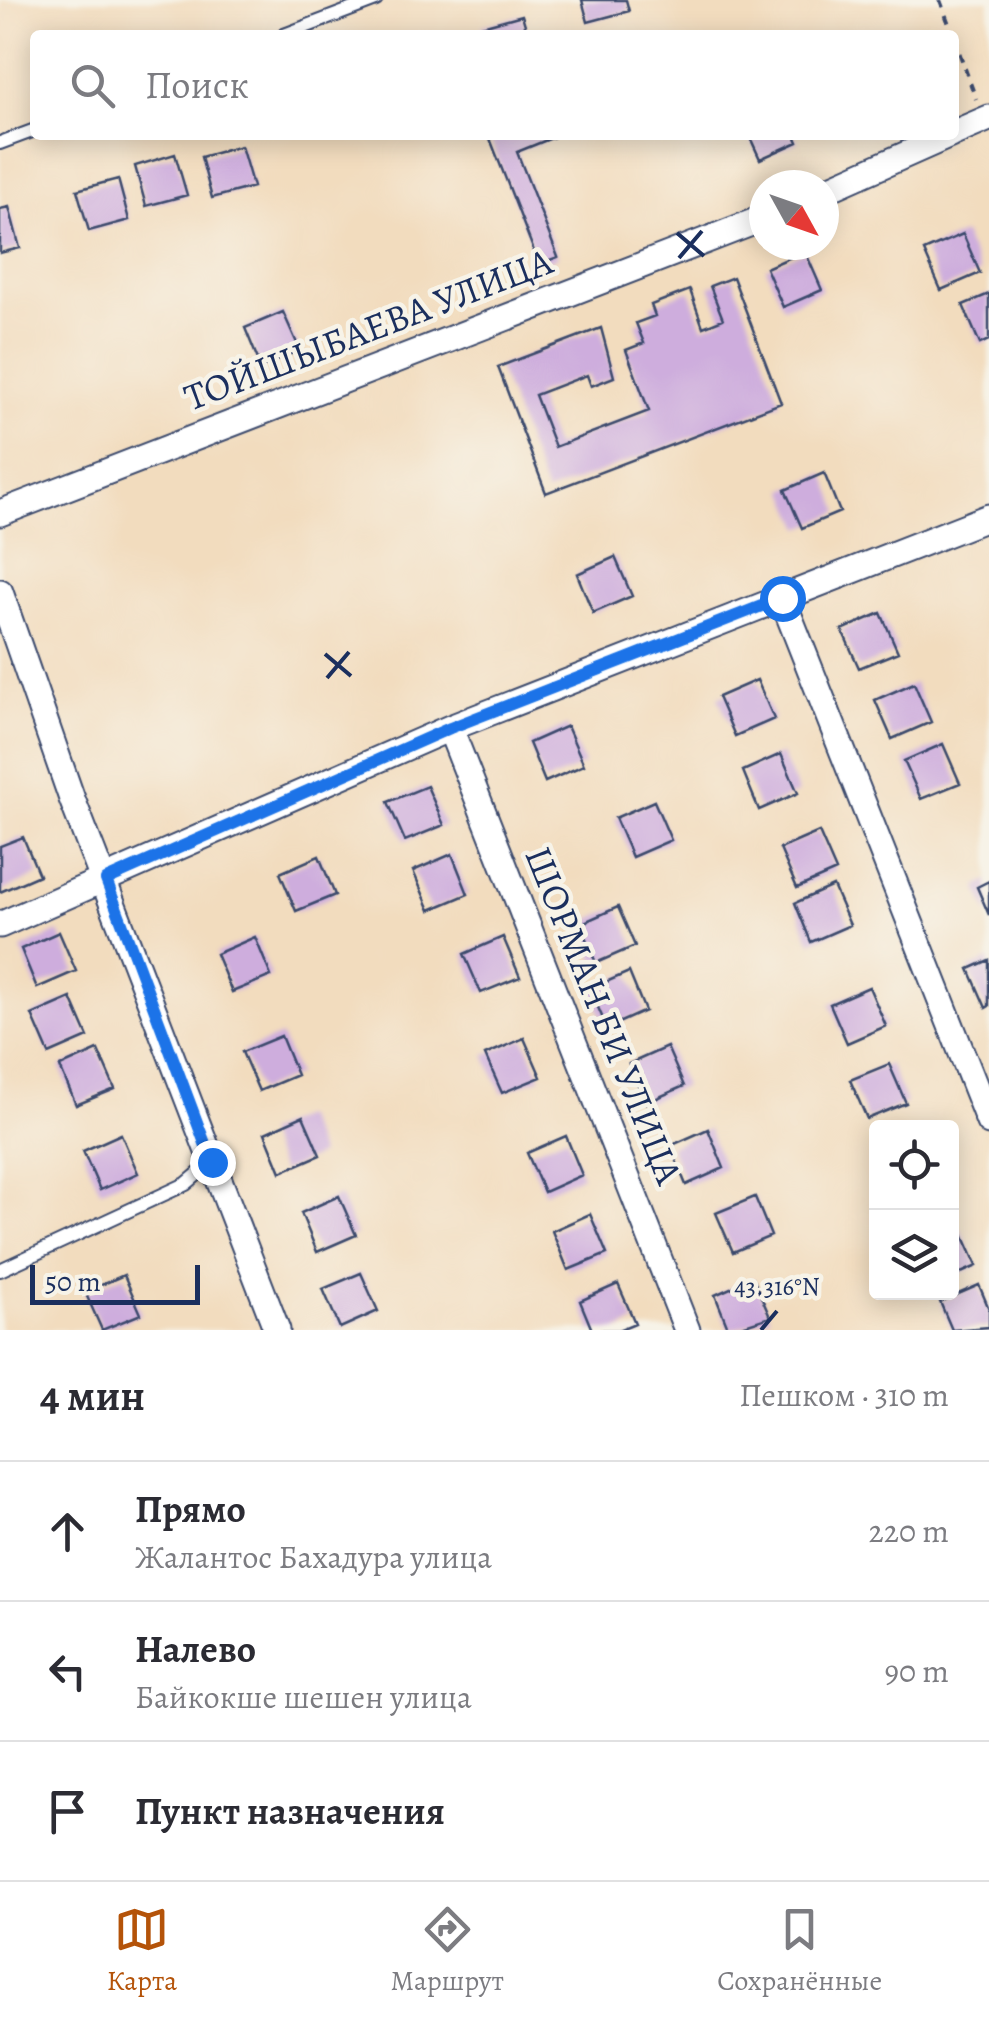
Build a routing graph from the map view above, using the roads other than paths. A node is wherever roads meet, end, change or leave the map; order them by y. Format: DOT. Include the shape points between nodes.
graph roads {
  1 [pos="376,0"];
  2 [pos="297,30"];
  3 [pos="986,119"];
  4 [pos="959,131"];
  5 [pos="30,132"];
  6 [pos="939,140"];
  7 [pos="0,143"];
  8 [pos="839,184"];
  9 [pos="749,224"];
  10 [pos="0,512"];
  11 [pos="989,517"];
  12 [pos="0,592"];
  13 [pos="782,598"];
  14 [pos="450,728"];
  15 [pos="106,880"];
  16 [pos="0,926"];
  17 [pos="989,1122"];
  18 [pos="212,1162"];
  19 [pos="0,1270"];
  20 [pos="277,1330"];
  21 [pos="688,1330"];
  1 -- 2 [label="lane"];
  3 -- 4 [label="street"];
  5 -- 7 [label="lane"];
  6 -- 8 [label="street"];
  9 -- 10 [label="street, ТОЙШЫБАЕВА УЛИЦА"];
  11 -- 13 [label="street"];
  12 -- 15 [label="street"];
  13 -- 14 [label="street"];
  13 -- 17 [label="street"];
  14 -- 15 [label="street"];
  14 -- 21 [label="street, ШОРМАН БИ УЛИЦА"];
  15 -- 16 [label="street"];
  15 -- 18 [label="street"];
  18 -- 19 [label="lane" via="186,1184"];
  18 -- 20 [label="street"];
}
